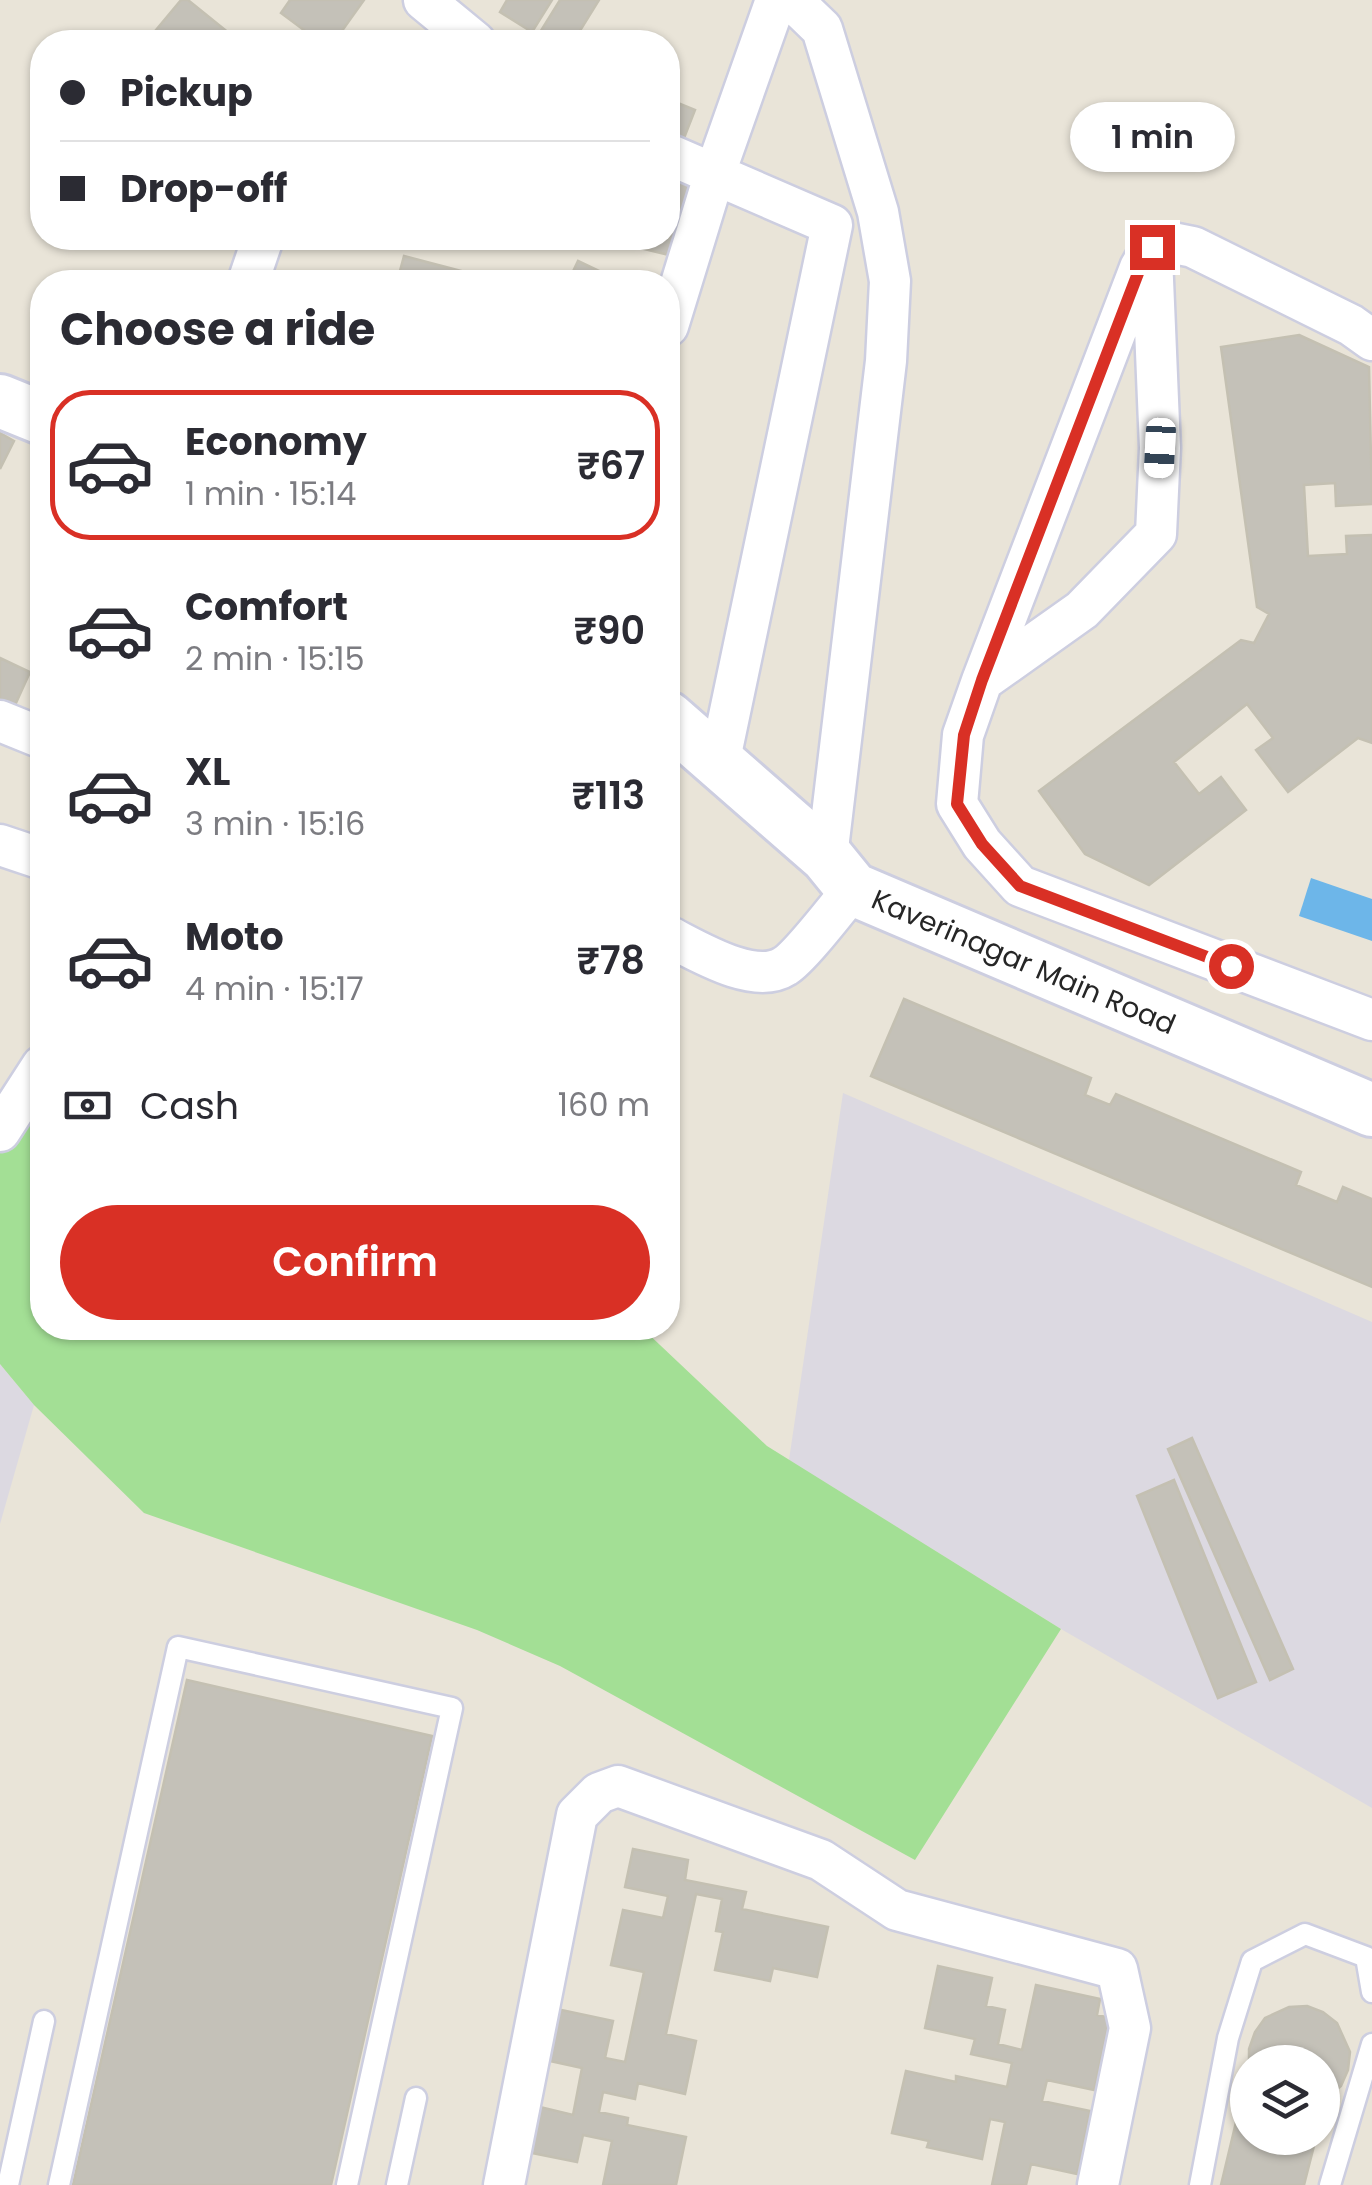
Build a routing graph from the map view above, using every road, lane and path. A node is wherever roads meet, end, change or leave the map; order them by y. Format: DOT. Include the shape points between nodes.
graph roads {
  1 [pos="424,0"];
  2 [pos="776,0"];
  3 [pos="792,0"];
  4 [pos="460,30"];
  5 [pos="680,159"];
  6 [pos="715,174"];
  7 [pos="1152,247"];
  8 [pos="680,287"];
  9 [pos="1372,340"];
  10 [pos="0,401"];
  11 [pos="30,413"];
  12 [pos="982,680"];
  13 [pos="0,721"];
  14 [pos="680,729"];
  15 [pos="30,733"];
  16 [pos="718,764"];
  17 [pos="0,845"];
  18 [pos="30,856"];
  19 [pos="840,873"];
  20 [pos="680,942"];
  21 [pos="1372,1020"];
  22 [pos="30,1084"];
  23 [pos="1372,1110"];
  24 [pos="0,1130"];
  25 [pos="1372,1992"];
  26 [pos="44,2021"];
  27 [pos="1372,2044"];
  28 [pos="416,2098"];
  29 [pos="8,2185"];
  30 [pos="59,2185"];
  31 [pos="347,2185"];
  32 [pos="397,2185"];
  33 [pos="504,2185"];
  34 [pos="1098,2185"];
  35 [pos="1200,2185"];
  36 [pos="1330,2185"];
  1 -- 4 [label="street"];
  2 -- 6 [label="street"];
  3 -- 19 [label="street" via="822,29 878,212 890,281"];
  5 -- 6 [label="street"];
  6 -- 8 [label="street"];
  6 -- 16 [label="street" via="832,225"];
  7 -- 9 [label="street" via="1193,246"];
  7 -- 12 [label="street"];
  7 -- 12 [label="street" via="1160,448 1156,534 1082,610"];
  10 -- 11 [label="street"];
  12 -- 21 [label="street" via="964,735 957,804 1020,886"];
  13 -- 15 [label="street"];
  14 -- 16 [label="street, Kaverinagar Main Road"];
  16 -- 19 [label="street, Kaverinagar Main Road"];
  17 -- 18 [label="street"];
  19 -- 20 [label="street" via="785,967 730,967"];
  19 -- 23 [label="street, Kaverinagar Main Road"];
  22 -- 24 [label="street"];
  25 -- 35 [label="lane" via="1366,1957 1305,1934 1252,1961 1228,2038"];
  26 -- 29 [label="lane"];
  27 -- 36 [label="lane"];
  28 -- 32 [label="lane"];
  30 -- 31 [label="lane" via="178,1647 452,1708"];
  33 -- 34 [label="street" via="577,1815 599,1793 618,1786 821,1860 897,1910 1117,1969 1130,2028"];
}
